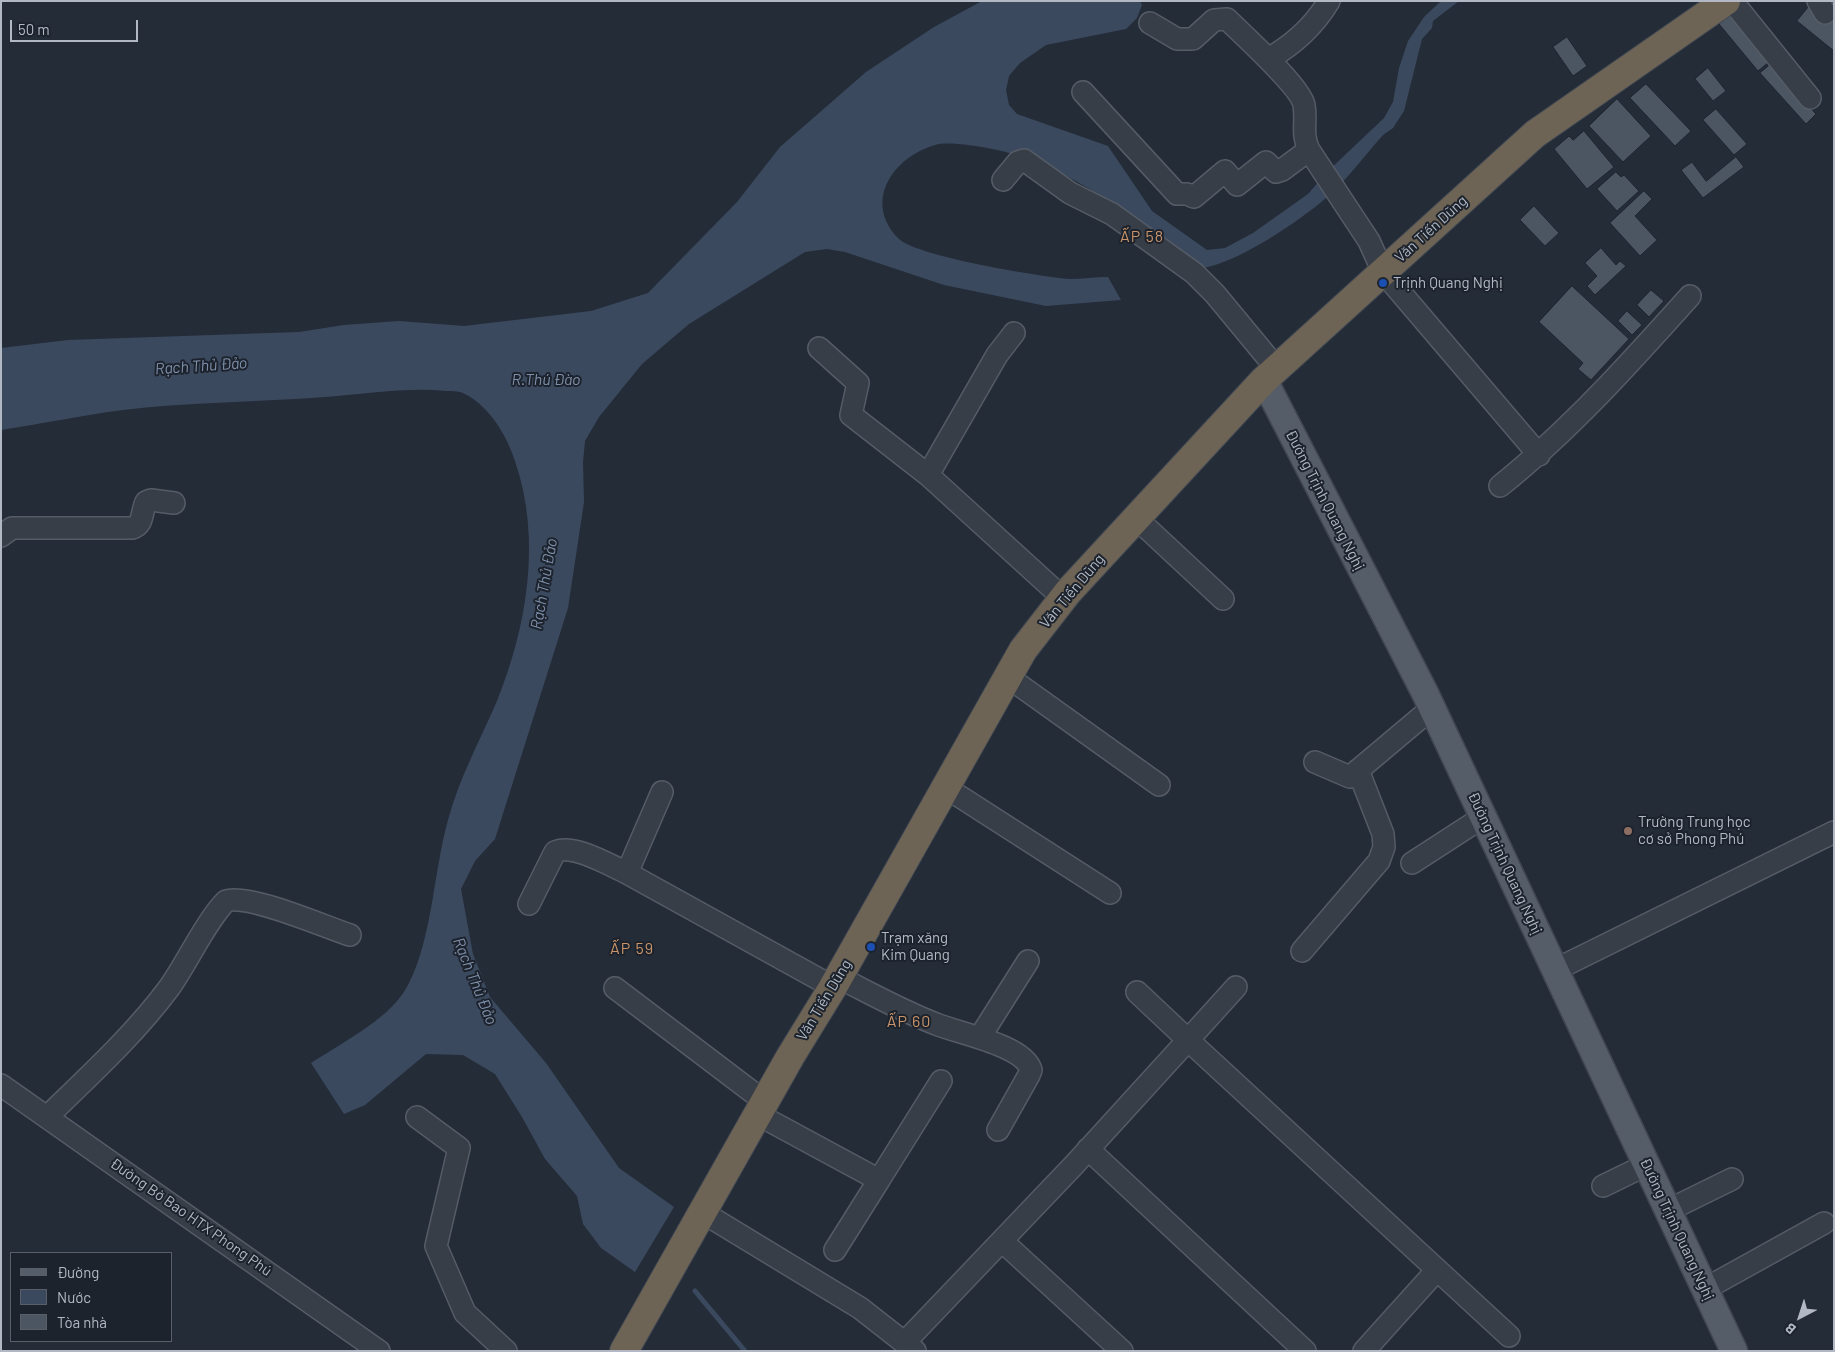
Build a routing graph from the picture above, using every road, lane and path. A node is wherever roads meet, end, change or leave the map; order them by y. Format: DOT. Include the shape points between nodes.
graph roads {
  1 [pos="1329,1"];
  2 [pos="1726,1"];
  3 [pos="1732,1"];
  4 [pos="1150,23"];
  5 [pos="1268,59"];
  6 [pos="1083,92"];
  7 [pos="1810,98"];
  8 [pos="1309,150"];
  9 [pos="1003,180"];
  10 [pos="1383,272"];
  11 [pos="1690,296"];
  12 [pos="1014,333"];
  13 [pos="819,348"];
  14 [pos="1270,374"];
  15 [pos="1539,455"];
  16 [pos="928,475"];
  17 [pos="1500,486"];
  18 [pos="174,503"];
  19 [pos="1136,518"];
  20 [pos="1,536"];
  21 [pos="1063,598"];
  22 [pos="1223,599"];
  23 [pos="1008,677"];
  24 [pos="1432,708"];
  25 [pos="1315,762"];
  26 [pos="1358,770"];
  27 [pos="1159,785"];
  28 [pos="945,787"];
  29 [pos="662,792"];
  30 [pos="1484,817"];
  31 [pos="1834,832"];
  32 [pos="1412,863"];
  33 [pos="627,873"];
  34 [pos="1110,893"];
  35 [pos="529,904"];
  36 [pos="350,935"];
  37 [pos="1302,951"];
  38 [pos="1028,961"];
  39 [pos="1555,970"];
  40 [pos="836,982"];
  41 [pos="1236,987"];
  42 [pos="615,988"];
  43 [pos="1137,992"];
  44 [pos="980,1037"];
  45 [pos="1188,1040"];
  46 [pos="941,1081"];
  47 [pos="1,1085"];
  48 [pos="761,1107"];
  49 [pos="48,1116"];
  50 [pos="417,1117"];
  51 [pos="998,1130"];
  52 [pos="1088,1149"];
  53 [pos="1646,1165"];
  54 [pos="1732,1179"];
  55 [pos="879,1180"];
  56 [pos="1603,1186"];
  57 [pos="1669,1210"];
  58 [pos="702,1212"];
  59 [pos="1824,1224"];
  60 [pos="1002,1241"];
  61 [pos="835,1250"];
  62 [pos="1437,1270"];
  63 [pos="1705,1289"];
  64 [pos="1508,1336"];
  65 [pos="910,1346"];
  66 [pos="379,1351"];
  67 [pos="506,1351"];
  68 [pos="624,1351"];
  69 [pos="1122,1351"];
  70 [pos="1305,1351"];
  71 [pos="1364,1351"];
  72 [pos="1734,1351"];
  1 -- 5 [label="street" via="1308,29 1283,51"];
  2 -- 10 [label="highway, Văn Tiến Dũng" via="1535,134"];
  3 -- 7 [label="street"];
  4 -- 5 [label="street" via="1177,39 1192,39 1214,20 1227,19"];
  5 -- 8 [label="street" via="1304,103 1304,139"];
  6 -- 8 [label="street" via="1177,194 1194,197 1225,171 1236,184 1266,162 1276,172 1282,170"];
  8 -- 10 [label="street" via="1369,241"];
  9 -- 14 [label="street" via="1018,162 1024,160 1070,194 1112,214 1194,273 1220,300"];
  10 -- 14 [label="highway, Văn Tiến Dũng"];
  10 -- 15 [label="street"];
  11 -- 15 [label="street"];
  12 -- 16 [label="street" via="997,355"];
  13 -- 16 [label="street" via="858,383 851,415"];
  14 -- 19 [label="highway, Văn Tiến Dũng"];
  14 -- 24 [label="main road, Đường Trịnh Quang Nghị"];
  15 -- 17 [label="street"];
  16 -- 21 [label="street"];
  18 -- 20 [label="street" via="146,502 140,522 132,528 12,528"];
  19 -- 21 [label="highway, Văn Tiến Dũng"];
  19 -- 22 [label="street"];
  21 -- 23 [label="highway, Văn Tiến Dũng" via="1023,650"];
  23 -- 27 [label="street"];
  23 -- 28 [label="highway, Văn Tiến Dũng"];
  24 -- 26 [label="street"];
  24 -- 30 [label="main road, Đường Trịnh Quang Nghị"];
  25 -- 26 [label="street" via="1350,777"];
  26 -- 37 [label="street" via="1383,834 1384,848 1379,862"];
  28 -- 34 [label="street"];
  28 -- 40 [label="highway, Văn Tiến Dũng"];
  29 -- 33 [label="street"];
  30 -- 32 [label="street"];
  30 -- 39 [label="main road, Đường Trịnh Quang Nghị"];
  31 -- 39 [label="street"];
  33 -- 35 [label="street" via="563,848 555,852"];
  33 -- 40 [label="street"];
  36 -- 49 [label="street" via="253,902 232,899 221,906 170,986 143,1021"];
  38 -- 44 [label="street"];
  39 -- 53 [label="main road, Đường Trịnh Quang Nghị"];
  40 -- 44 [label="street" via="936,1024"];
  40 -- 48 [label="highway, Văn Tiến Dũng"];
  41 -- 45 [label="street"];
  42 -- 48 [label="street"];
  43 -- 45 [label="street"];
  44 -- 51 [label="street" via="1024,1060 1031,1070"];
  45 -- 52 [label="street"];
  45 -- 62 [label="street"];
  46 -- 55 [label="street"];
  47 -- 49 [label="street, Đường Bờ Bao HTX Phong Phú"];
  48 -- 55 [label="street"];
  48 -- 58 [label="highway, Văn Tiến Dũng"];
  49 -- 66 [label="street, Đường Bờ Bao HTX Phong Phú"];
  50 -- 67 [label="street" via="459,1148 436,1246 465,1314"];
  52 -- 60 [label="street"];
  52 -- 70 [label="street"];
  53 -- 56 [label="street"];
  53 -- 57 [label="main road, Đường Trịnh Quang Nghị"];
  54 -- 57 [label="street"];
  55 -- 61 [label="street"];
  57 -- 63 [label="main road, Đường Trịnh Quang Nghị"];
  58 -- 65 [label="street" via="860,1308"];
  58 -- 68 [label="highway, Văn Tiến Dũng"];
  59 -- 63 [label="street"];
  60 -- 65 [label="street"];
  60 -- 69 [label="street"];
  62 -- 64 [label="street"];
  62 -- 71 [label="street"];
  63 -- 72 [label="main road, Đường Trịnh Quang Nghị"];
}
